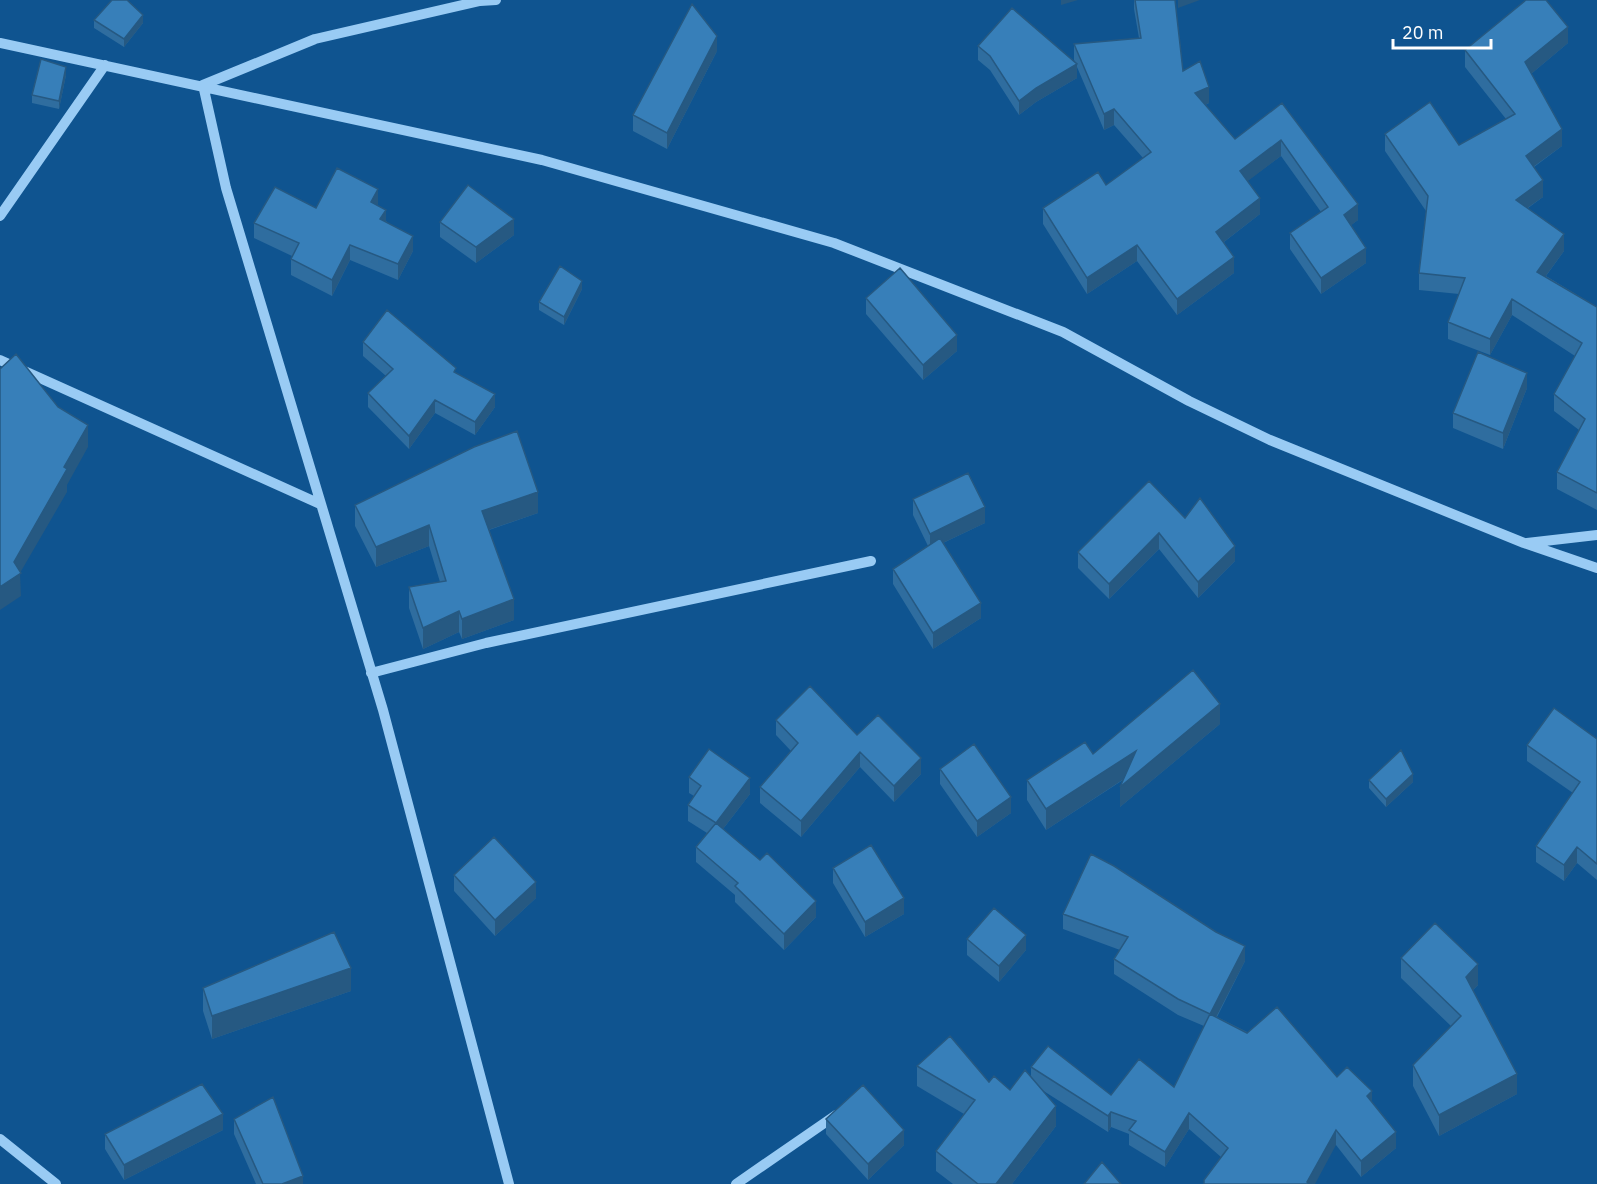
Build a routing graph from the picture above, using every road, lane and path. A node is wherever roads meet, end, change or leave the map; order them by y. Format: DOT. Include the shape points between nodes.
graph roads {
  1 [pos="496,0"];
  2 [pos="0,43"];
  3 [pos="105,65"];
  4 [pos="203,85"];
  5 [pos="0,216"];
  6 [pos="0,360"];
  7 [pos="320,504"];
  8 [pos="1597,535"];
  9 [pos="1524,543"];
  10 [pos="871,561"];
  11 [pos="1597,568"];
  12 [pos="371,673"];
  13 [pos="836,1115"];
  14 [pos="0,1139"];
  15 [pos="56,1184"];
  16 [pos="509,1184"];
  17 [pos="736,1184"];
  1 -- 4 [label="street" via="315,39"];
  2 -- 3 [label="street"];
  3 -- 4 [label="street"];
  3 -- 5 [label="street"];
  4 -- 7 [label="street" via="226,189"];
  4 -- 9 [label="street" via="542,160 834,243 1063,332 1270,440"];
  6 -- 7 [label="street"];
  7 -- 12 [label="street"];
  8 -- 9 [label="street"];
  9 -- 11 [label="street"];
  10 -- 12 [label="street" via="486,643"];
  12 -- 16 [label="street"];
  13 -- 17 [label="street"];
  14 -- 15 [label="street"];
}
